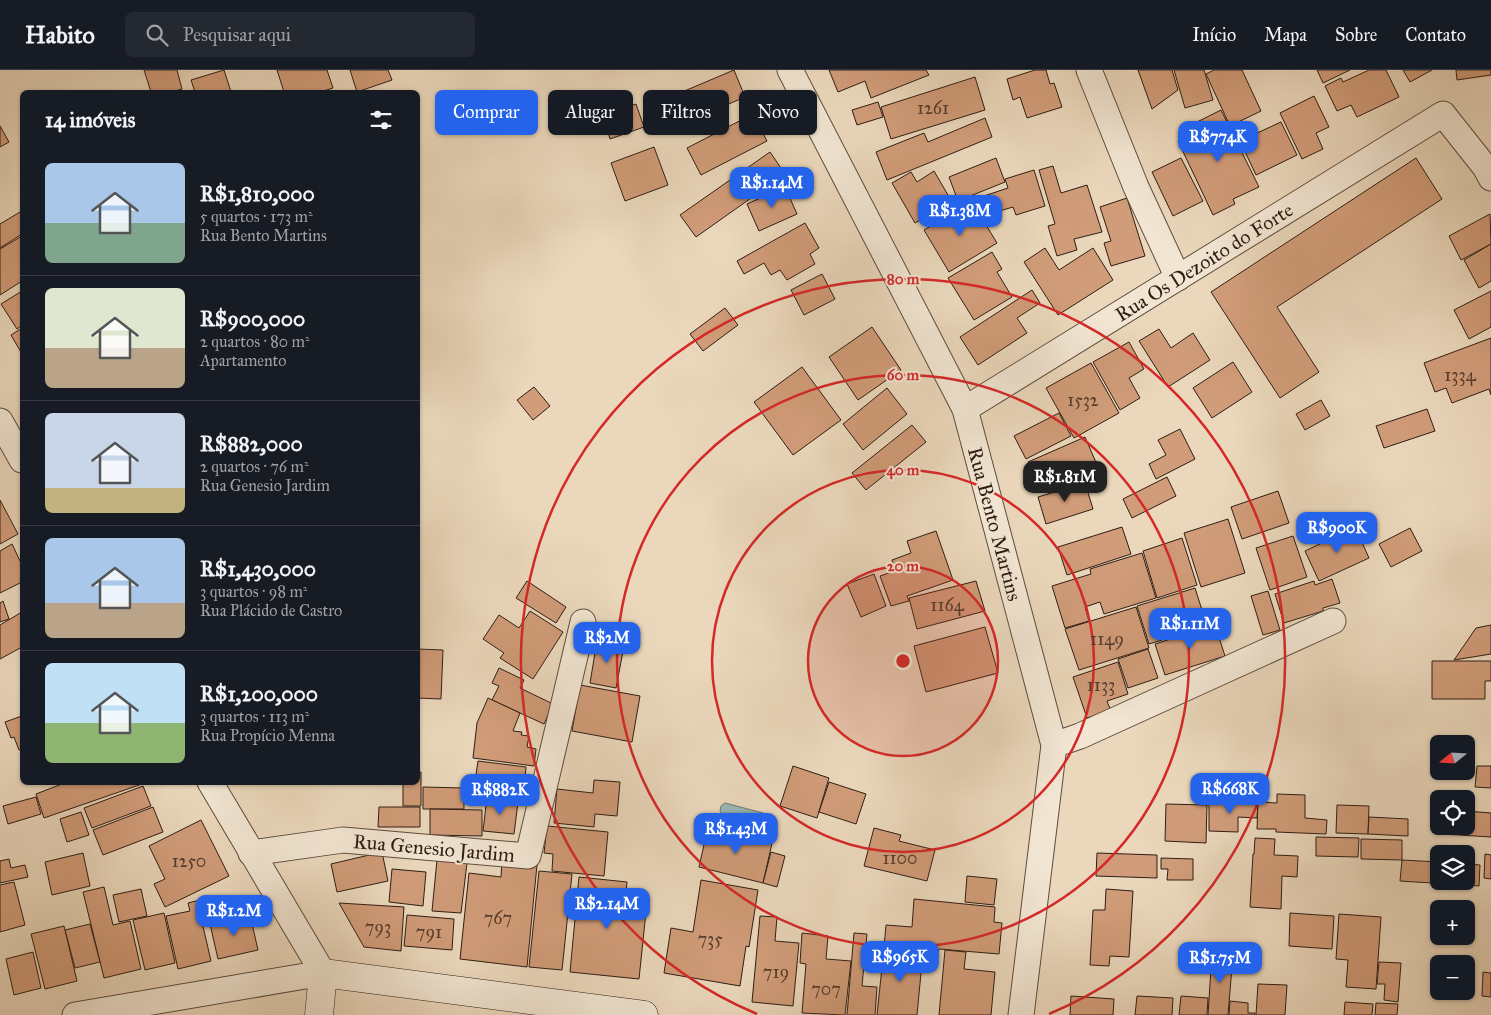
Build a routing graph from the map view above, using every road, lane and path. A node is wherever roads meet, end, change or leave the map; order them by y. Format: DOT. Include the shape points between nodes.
graph roads {
  1 [pos="790,70"];
  2 [pos="1089,70"];
  3 [pos="1489,171"];
  4 [pos="1178,278"];
  5 [pos="964,409"];
  6 [pos="0,421"];
  7 [pos="20,456"];
  8 [pos="1333,621"];
  9 [pos="583,622"];
  10 [pos="1054,745"];
  11 [pos="212,785"];
  12 [pos="251,852"];
  13 [pos="323,972"];
  14 [pos="75,1015"];
  15 [pos="319,1015"];
  16 [pos="644,1015"];
  17 [pos="1021,1015"];
  1 -- 5 [label="street, Rua Bento Martins"];
  2 -- 4 [label="street"];
  3 -- 4 [label="street, Rua Os Dezoito do Forte" via="1443,114"];
  4 -- 5 [label="street, Rua Os Dezoito do Forte"];
  5 -- 10 [label="street, Rua Bento Martins"];
  6 -- 7 [label="street"];
  8 -- 10 [label="street"];
  9 -- 12 [label="street, Rua Genesio Jardim" via="528,856 343,840"];
  10 -- 17 [label="street, Rua Bento Martins"];
  11 -- 12 [label="street"];
  12 -- 13 [label="street"];
  13 -- 14 [label="street"];
  13 -- 15 [label="main road"];
  13 -- 16 [label="main road"];
}
